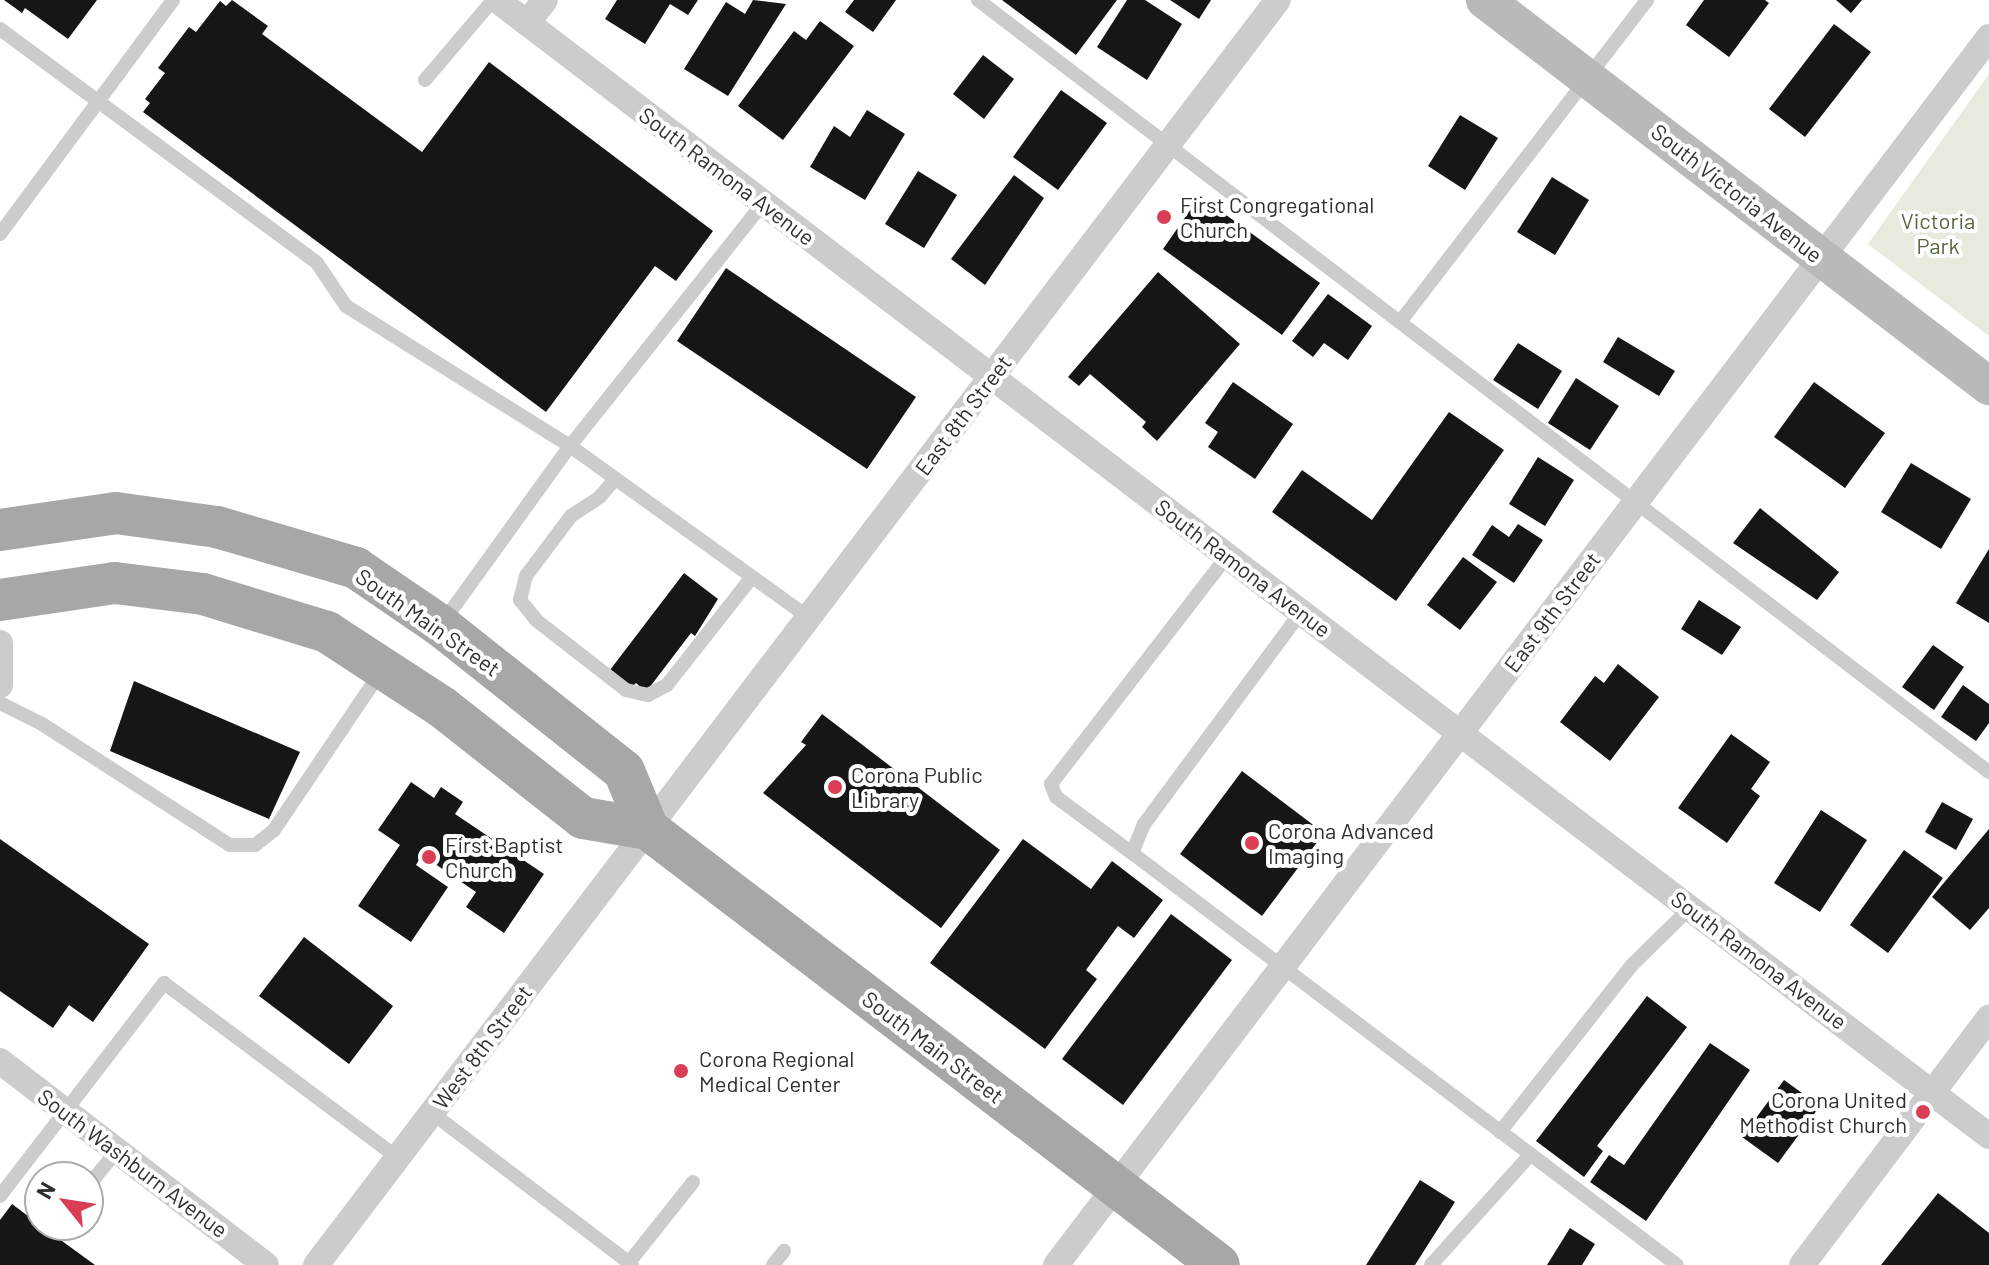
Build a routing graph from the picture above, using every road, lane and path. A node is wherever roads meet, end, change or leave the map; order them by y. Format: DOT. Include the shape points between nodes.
graph roads {
  1 [pos="173,0"];
  2 [pos="495,0"];
  3 [pos="545,0"];
  4 [pos="978,0"];
  5 [pos="1278,0"];
  6 [pos="1485,0"];
  7 [pos="1647,0"];
  8 [pos="527,23"];
  9 [pos="0,29"];
  10 [pos="1989,37"];
  11 [pos="1587,78"];
  12 [pos="425,80"];
  13 [pos="98,102"];
  14 [pos="1168,144"];
  15 [pos="763,203"];
  16 [pos="0,234"];
  17 [pos="1821,257"];
  18 [pos="1400,322"];
  19 [pos="992,376"];
  20 [pos="1989,386"];
  21 [pos="570,446"];
  22 [pos="615,479"];
  23 [pos="1636,502"];
  24 [pos="0,530"];
  25 [pos="1227,556"];
  26 [pos="752,577"];
  27 [pos="0,600"];
  28 [pos="1301,612"];
  29 [pos="809,618"];
  30 [pos="441,626"];
  31 [pos="0,643"];
  32 [pos="383,669"];
  33 [pos="0,685"];
  34 [pos="0,703"];
  35 [pos="1460,733"];
  36 [pos="1989,772"];
  37 [pos="648,829"];
  38 [pos="1132,853"];
  39 [pos="1690,908"];
  40 [pos="1283,967"];
  41 [pos="1989,1018"];
  42 [pos="0,1061"];
  43 [pos="1932,1092"];
  44 [pos="65,1111"];
  45 [pos="432,1113"];
  46 [pos="1500,1132"];
  47 [pos="1989,1136"];
  48 [pos="117,1151"];
  49 [pos="1531,1154"];
  50 [pos="398,1158"];
  51 [pos="104,1167"];
  52 [pos="693,1182"];
  53 [pos="1116,1187"];
  54 [pos="0,1196"];
  55 [pos="784,1251"];
  56 [pos="629,1264"];
  57 [pos="266,1265"];
  58 [pos="316,1265"];
  59 [pos="773,1265"];
  60 [pos="1056,1265"];
  61 [pos="1219,1265"];
  62 [pos="1431,1265"];
  63 [pos="1677,1265"];
  64 [pos="1802,1265"];
  1 -- 13 [label="lane"];
  2 -- 8 [label="street, South Ramona Avenue"];
  2 -- 12 [label="lane"];
  3 -- 8 [label="street"];
  4 -- 14 [label="lane"];
  5 -- 14 [label="street, East 8th Street"];
  6 -- 11 [label="street, South Victoria Avenue"];
  7 -- 11 [label="lane"];
  8 -- 15 [label="street, South Ramona Avenue"];
  9 -- 13 [label="lane"];
  10 -- 17 [label="street, East 9th Street"];
  11 -- 17 [label="street, South Victoria Avenue"];
  11 -- 18 [label="lane"];
  13 -- 16 [label="lane"];
  13 -- 21 [label="lane" via="317,263 346,306"];
  14 -- 18 [label="lane"];
  14 -- 19 [label="street, East 8th Street"];
  15 -- 19 [label="street, South Ramona Avenue"];
  15 -- 21 [label="lane"];
  17 -- 20 [label="street, South Victoria Avenue"];
  17 -- 23 [label="street, East 9th Street"];
  18 -- 23 [label="lane"];
  19 -- 25 [label="street, South Ramona Avenue"];
  19 -- 29 [label="street, East 8th Street"];
  21 -- 22 [label="lane"];
  21 -- 30 [label="lane"];
  22 -- 26 [label="lane"];
  22 -- 26 [label="lane" via="600,497 571,516 526,576 520,600 536,620 626,690 648,695 667,685"];
  23 -- 35 [label="street, East 9th Street"];
  23 -- 36 [label="lane"];
  24 -- 30 [label="main road, South Main Street" via="116,513 217,527 356,568"];
  25 -- 28 [label="street, South Ramona Avenue"];
  25 -- 38 [label="lane" via="1051,784 1056,797"];
  26 -- 29 [label="lane"];
  27 -- 32 [label="main road, South Main Street" via="115,583 203,594 327,632"];
  28 -- 35 [label="street, South Ramona Avenue"];
  28 -- 38 [label="lane" via="1144,824"];
  29 -- 37 [label="street, East 8th Street"];
  30 -- 37 [label="main road, South Main Street" via="624,771"];
  31 -- 33 [label="street"];
  32 -- 34 [label="lane" via="274,830 255,845 230,845 42,724"];
  32 -- 37 [label="main road, South Main Street" via="442,707 583,818"];
  35 -- 39 [label="street, South Ramona Avenue"];
  35 -- 40 [label="street, East 9th Street"];
  37 -- 45 [label="street, West 8th Street"];
  37 -- 53 [label="main road, South Main Street"];
  38 -- 40 [label="lane"];
  39 -- 43 [label="street, South Ramona Avenue"];
  39 -- 46 [label="lane" via="1632,965"];
  40 -- 46 [label="lane"];
  40 -- 53 [label="street, East 9th Street"];
  41 -- 43 [label="street"];
  42 -- 44 [label="street, South Washburn Avenue"];
  43 -- 47 [label="street, South Ramona Avenue"];
  43 -- 64 [label="street"];
  44 -- 48 [label="street, South Washburn Avenue"];
  44 -- 50 [label="lane" via="164,983"];
  44 -- 54 [label="lane"];
  45 -- 50 [label="street, West 8th Street"];
  45 -- 56 [label="lane"];
  46 -- 49 [label="lane"];
  48 -- 51 [label="lane"];
  48 -- 57 [label="street, South Washburn Avenue"];
  49 -- 62 [label="lane"];
  49 -- 63 [label="lane"];
  50 -- 58 [label="street, West 8th Street"];
  52 -- 56 [label="lane"];
  53 -- 60 [label="street, East 9th Street"];
  53 -- 61 [label="main road, South Main Street"];
  55 -- 59 [label="lane"];
}
